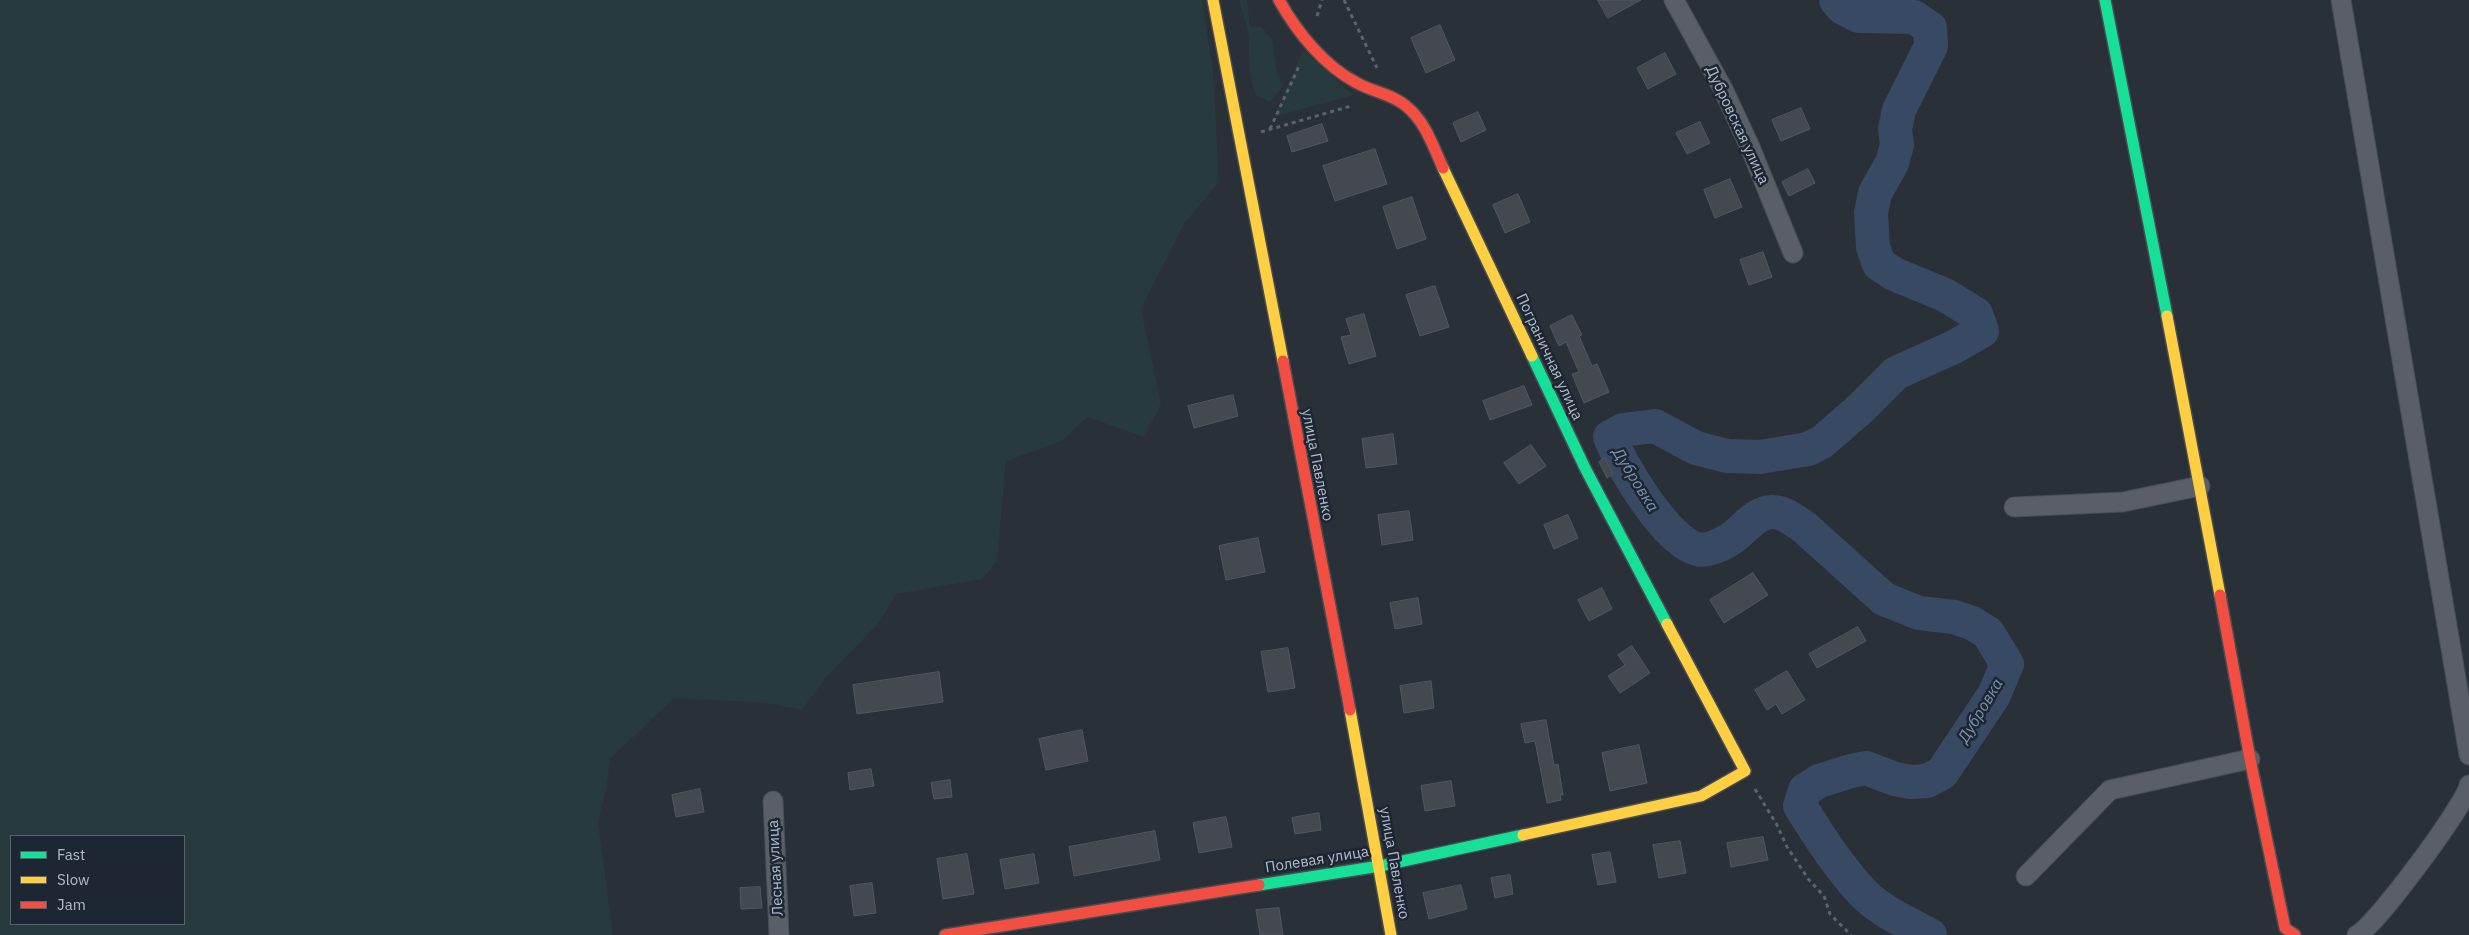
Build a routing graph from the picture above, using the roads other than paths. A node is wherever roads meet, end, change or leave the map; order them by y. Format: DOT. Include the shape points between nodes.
graph roads {
  1 [pos="1213,0"];
  2 [pos="1279,0"];
  3 [pos="1674,0"];
  4 [pos="2106,0"];
  5 [pos="2341,0"];
  6 [pos="1794,253"];
  7 [pos="2200,486"];
  8 [pos="2014,507"];
  9 [pos="2469,755"];
  10 [pos="2250,759"];
  11 [pos="1745,771"];
  12 [pos="2469,785"];
  13 [pos="773,801"];
  14 [pos="1380,866"];
  15 [pos="2026,876"];
  16 [pos="780,935"];
  17 [pos="944,935"];
  18 [pos="1391,935"];
  19 [pos="2295,935"];
  20 [pos="2357,935"];
  1 -- 14 [label="street, улица Павленко"];
  2 -- 11 [label="street, Пограничная улица" via="1327,62 1357,84 1390,94 1410,107 1422,123 1585,468"];
  3 -- 6 [label="street, Дубровская улица" via="1723,89"];
  4 -- 7 [label="street"];
  5 -- 9 [label="street"];
  7 -- 8 [label="street" via="2123,502"];
  7 -- 10 [label="street"];
  10 -- 15 [label="street" via="2110,790"];
  10 -- 19 [label="street" via="2285,928"];
  11 -- 14 [label="street, Полевая улица" via="1702,796"];
  12 -- 20 [label="street" via="2459,808 2380,913"];
  13 -- 16 [label="street, Лесная улица"];
  14 -- 17 [label="street, Полевая улица"];
  14 -- 18 [label="street, улица Павленко"];
}
